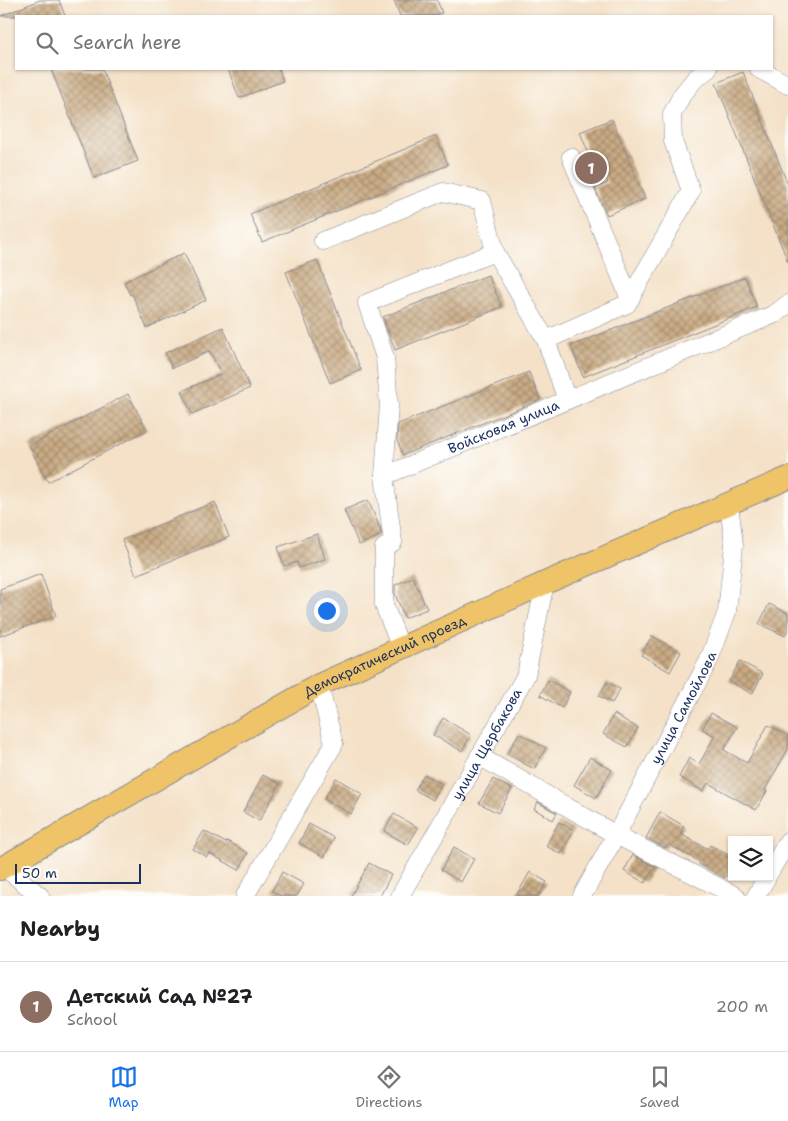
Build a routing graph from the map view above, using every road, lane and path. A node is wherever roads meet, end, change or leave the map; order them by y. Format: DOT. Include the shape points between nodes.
graph roads {
  1 [pos="707,70"];
  2 [pos="761,70"];
  3 [pos="788,85"];
  4 [pos="571,157"];
  5 [pos="323,241"];
  6 [pos="495,252"];
  7 [pos="630,298"];
  8 [pos="788,304"];
  9 [pos="546,340"];
  10 [pos="567,400"];
  11 [pos="384,476"];
  12 [pos="788,478"];
  13 [pos="729,504"];
  14 [pos="545,583"];
  15 [pos="401,648"];
  16 [pos="319,685"];
  17 [pos="479,756"];
  18 [pos="616,835"];
  19 [pos="788,841"];
  20 [pos="773,866"];
  21 [pos="2,868"];
  22 [pos="765,881"];
  23 [pos="40,896"];
  24 [pos="245,896"];
  25 [pos="400,896"];
  26 [pos="582,896"];
  27 [pos="736,896"];
  28 [pos="756,896"];
  1 -- 7 [label="street" via="682,94 672,114 673,141 691,192"];
  2 -- 3 [label="street"];
  4 -- 7 [label="street"];
  5 -- 6 [label="street" via="443,192 482,201"];
  6 -- 9 [label="street"];
  6 -- 11 [label="street" via="367,303 385,358 389,405"];
  7 -- 9 [label="street" via="627,304"];
  8 -- 10 [label="street, Войсковая улица" via="775,314"];
  9 -- 10 [label="street"];
  10 -- 11 [label="street, Войсковая улица"];
  11 -- 15 [label="street" via="393,542 384,548 384,605"];
  12 -- 13 [label="main road, Демократический проезд"];
  13 -- 14 [label="main road, Демократический проезд"];
  13 -- 18 [label="street, улица Самойлова" via="734,545 727,612 709,660"];
  14 -- 15 [label="main road, Демократический проезд"];
  14 -- 17 [label="street, улица Щербакова" via="526,675"];
  15 -- 16 [label="main road, Демократический проезд"];
  16 -- 21 [label="main road, Демократический проезд"];
  16 -- 24 [label="street" via="334,744"];
  17 -- 18 [label="street"];
  17 -- 25 [label="street, улица Щербакова"];
  18 -- 26 [label="street, улица Самойлова"];
  18 -- 27 [label="street"];
  19 -- 20 [label="street"];
  21 -- 23 [label="street"];
  22 -- 28 [label="street"];
}
